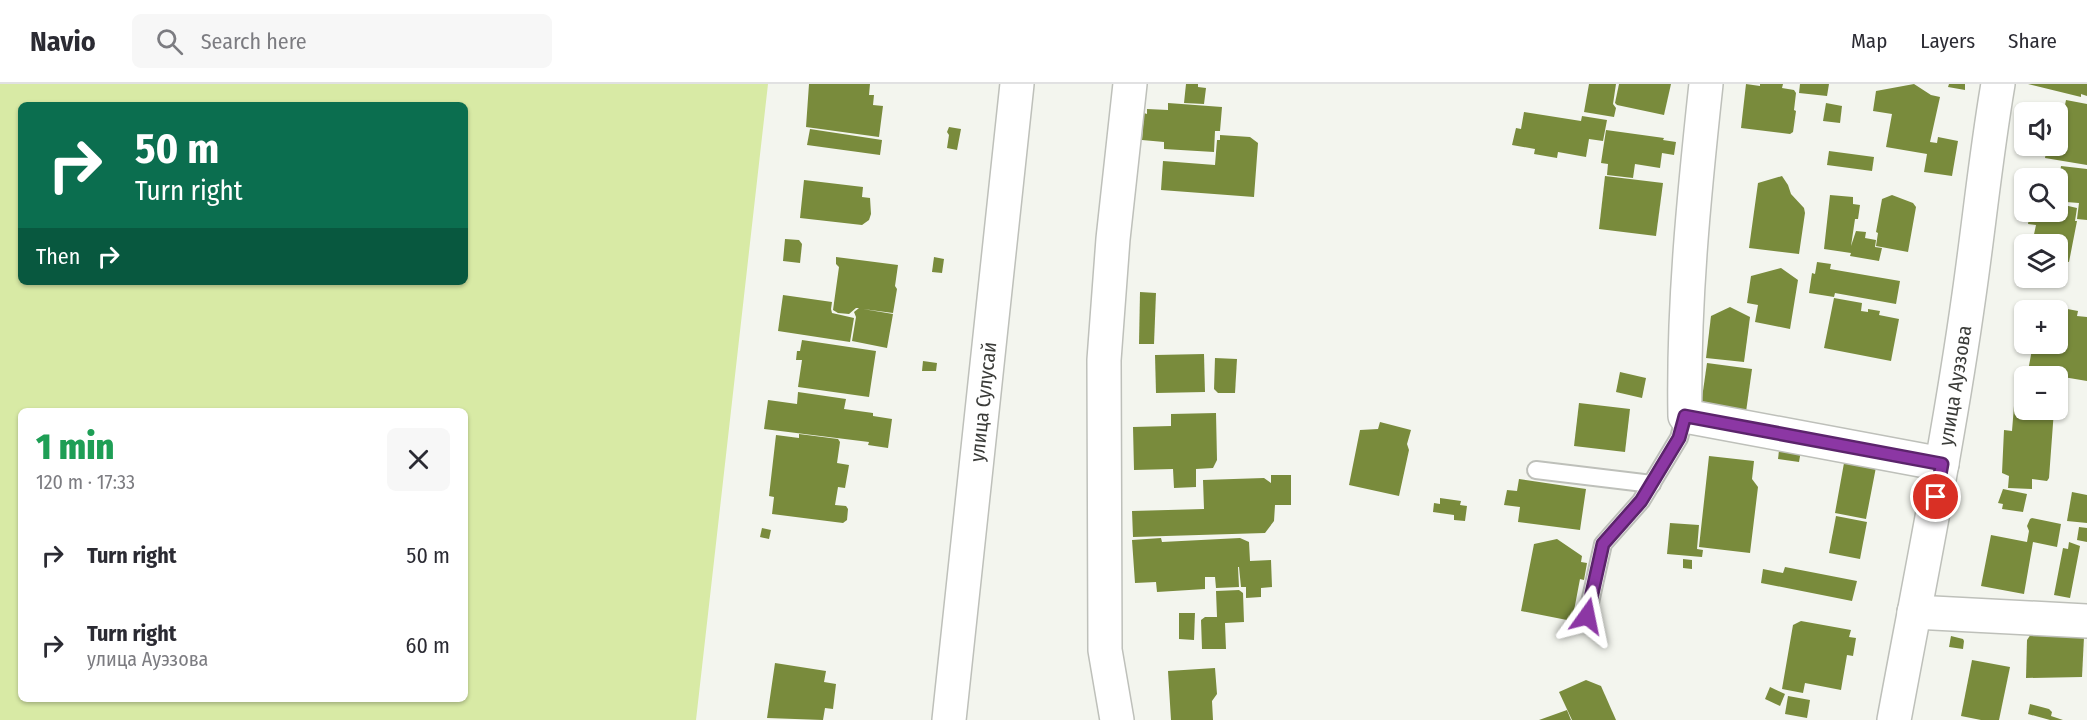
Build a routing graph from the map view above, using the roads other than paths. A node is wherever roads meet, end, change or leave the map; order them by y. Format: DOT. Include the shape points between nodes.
graph roads {
  1 [pos="1017,84"];
  2 [pos="1130,84"];
  3 [pos="1706,84"];
  4 [pos="1998,84"];
  5 [pos="1685,416"];
  6 [pos="1942,464"];
  7 [pos="1536,470"];
  8 [pos="1652,484"];
  9 [pos="1914,612"];
  10 [pos="1587,616"];
  11 [pos="2087,621"];
  12 [pos="949,720"];
  13 [pos="1116,720"];
  14 [pos="1894,720"];
  1 -- 12 [label="street, улица Сулусай"];
  2 -- 13 [label="street" via="1104,360 1105,650"];
  3 -- 5 [label="street" via="1690,253"];
  4 -- 6 [label="street, улица Ауэзова"];
  5 -- 6 [label="street"];
  5 -- 8 [label="lane" via="1679,438"];
  6 -- 9 [label="street, улица Ауэзова"];
  7 -- 8 [label="lane"];
  8 -- 10 [label="lane" via="1603,544"];
  9 -- 11 [label="street"];
  9 -- 14 [label="street, улица Ауэзова"];
}
